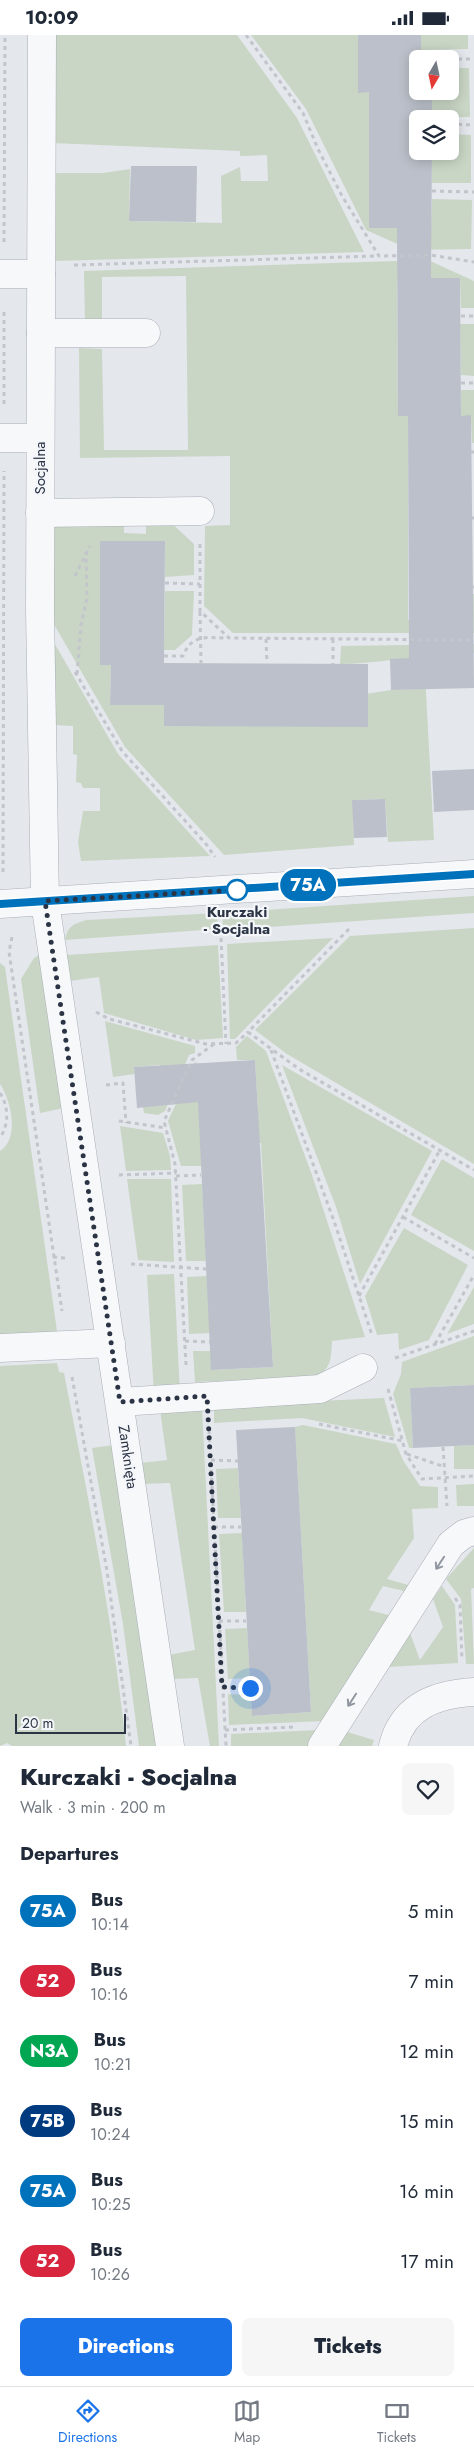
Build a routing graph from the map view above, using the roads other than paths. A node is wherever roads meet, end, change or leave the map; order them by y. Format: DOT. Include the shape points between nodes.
graph roads {
  1 [pos="42,35"];
  2 [pos="42,270"];
  3 [pos="2,274"];
  4 [pos="41,333"];
  5 [pos="146,333"];
  6 [pos="2,438"];
  7 [pos="40,438"];
  8 [pos="200,511"];
  9 [pos="40,513"];
  10 [pos="474,874"];
  11 [pos="45,901"];
  12 [pos="5,904"];
  13 [pos="111,1343"];
  14 [pos="0,1348"];
  15 [pos="372,1365"];
  16 [pos="120,1402"];
  17 [pos="463,1538"];
  18 [pos="474,1692"];
  19 [pos="329,1736"];
  20 [pos="170,1746"];
  21 [pos="393,1746"];
  1 -- 2 [label="street, Socjalna"];
  2 -- 3 [label="street"];
  2 -- 4 [label="street, Socjalna"];
  4 -- 5 [label="street"];
  4 -- 7 [label="street, Socjalna"];
  6 -- 7 [label="street"];
  7 -- 9 [label="street, Socjalna"];
  8 -- 9 [label="street"];
  9 -- 11 [label="street, Socjalna"];
  10 -- 11 [label="street"];
  11 -- 12 [label="street"];
  11 -- 13 [label="street, Zamknięta"];
  13 -- 14 [label="street"];
  13 -- 16 [label="street, Zamknięta"];
  15 -- 16 [label="street" via="320,1389"];
  16 -- 20 [label="street, Zamknięta"];
  17 -- 19 [label="street, one-way" via="435,1572"];
  18 -- 21 [label="street" via="431,1699 410,1712 395,1736"];
}
